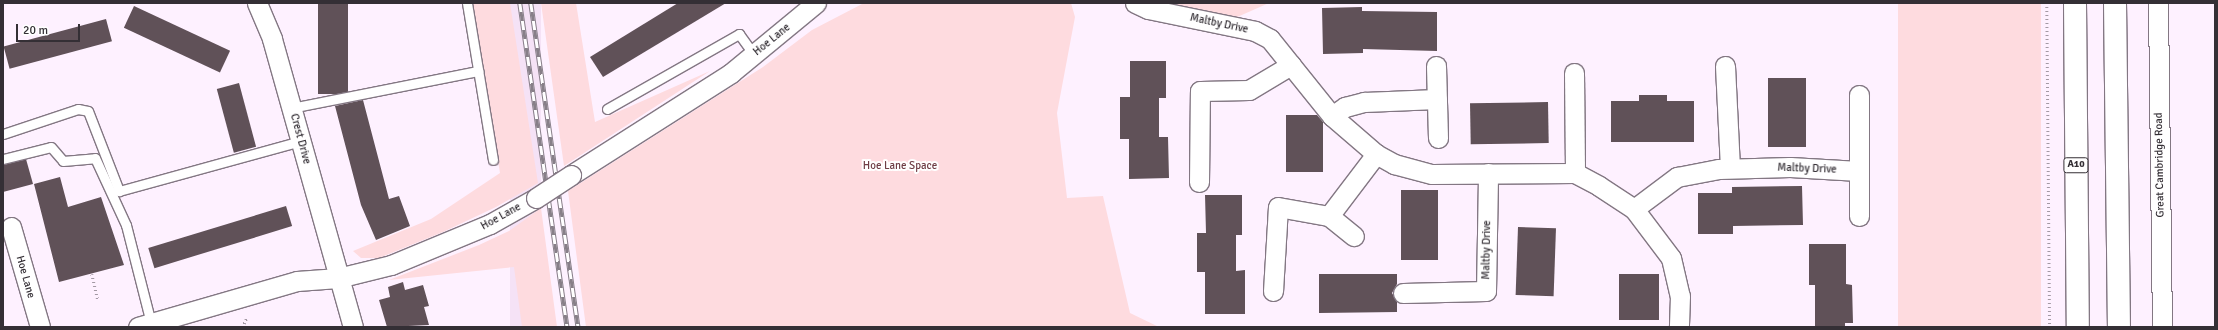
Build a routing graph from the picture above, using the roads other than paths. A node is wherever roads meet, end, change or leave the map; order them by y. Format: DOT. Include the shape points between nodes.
graph roads {
  1 [pos="257,3"];
  2 [pos="467,3"];
  3 [pos="816,3"];
  4 [pos="1135,3"];
  5 [pos="2075,3"];
  6 [pos="2115,3"];
  7 [pos="2158,3"];
  8 [pos="754,55"];
  9 [pos="1291,65"];
  10 [pos="1436,66"];
  11 [pos="1725,66"];
  12 [pos="478,71"];
  13 [pos="1574,73"];
  14 [pos="1859,95"];
  15 [pos="1437,98"];
  16 [pos="291,108"];
  17 [pos="607,109"];
  18 [pos="1332,116"];
  19 [pos="3,134"];
  20 [pos="1438,138"];
  21 [pos="300,141"];
  22 [pos="1376,154"];
  23 [pos="3,159"];
  24 [pos="494,160"];
  25 [pos="1730,168"];
  26 [pos="1859,171"];
  27 [pos="1488,173"];
  28 [pos="1575,173"];
  29 [pos="1199,182"];
  30 [pos="1634,209"];
  31 [pos="1330,216"];
  32 [pos="1859,216"];
  33 [pos="11,227"];
  34 [pos="1354,236"];
  35 [pos="338,278"];
  36 [pos="1273,291"];
  37 [pos="1403,293"];
  38 [pos="144,325"];
  39 [pos="40,327"];
  40 [pos="353,327"];
  41 [pos="1679,327"];
  42 [pos="2078,327"];
  43 [pos="2119,327"];
  44 [pos="2162,327"];
  1 -- 16 [label="street, Crest Drive" via="272,39"];
  2 -- 12 [label="lane"];
  3 -- 8 [label="street, Hoe Lane"];
  4 -- 9 [label="street, Maltby Drive" via="1148,9 1254,31 1270,39"];
  5 -- 42 [label="highway, A10"];
  6 -- 43 [label="highway"];
  7 -- 44 [label="street, Great Cambridge Road"];
  8 -- 17 [label="lane" via="739,34"];
  8 -- 35 [label="street, Hoe Lane, bridge" via="731,73 536,198 490,224 453,242 391,266"];
  9 -- 18 [label="street, Maltby Drive"];
  9 -- 29 [label="street" via="1249,90 1200,91"];
  10 -- 15 [label="street"];
  11 -- 25 [label="street"];
  12 -- 16 [label="lane"];
  12 -- 24 [label="lane"];
  13 -- 28 [label="street"];
  14 -- 26 [label="street"];
  15 -- 18 [label="street" via="1364,102 1345,107"];
  15 -- 20 [label="street"];
  16 -- 21 [label="street, Crest Drive"];
  18 -- 22 [label="street, Maltby Drive"];
  19 -- 21 [label="lane" via="78,109 88,110 119,191"];
  21 -- 35 [label="street, Crest Drive"];
  22 -- 27 [label="street, Maltby Drive" via="1394,164 1432,174"];
  22 -- 31 [label="street"];
  23 -- 38 [label="lane" via="51,147 62,161 95,158 126,226"];
  25 -- 26 [label="street, Maltby Drive" via="1790,167"];
  25 -- 30 [label="street, Maltby Drive" via="1677,177"];
  26 -- 32 [label="street"];
  27 -- 28 [label="street, Maltby Drive"];
  27 -- 37 [label="street, Maltby Drive" via="1486,291"];
  28 -- 30 [label="street"];
  30 -- 41 [label="street" via="1671,258 1680,296"];
  31 -- 34 [label="street"];
  31 -- 36 [label="street" via="1278,207"];
  33 -- 39 [label="street, Hoe Lane"];
  35 -- 38 [label="street, Hoe Lane" via="297,281"];
  35 -- 40 [label="street, Crest Drive"];
}
